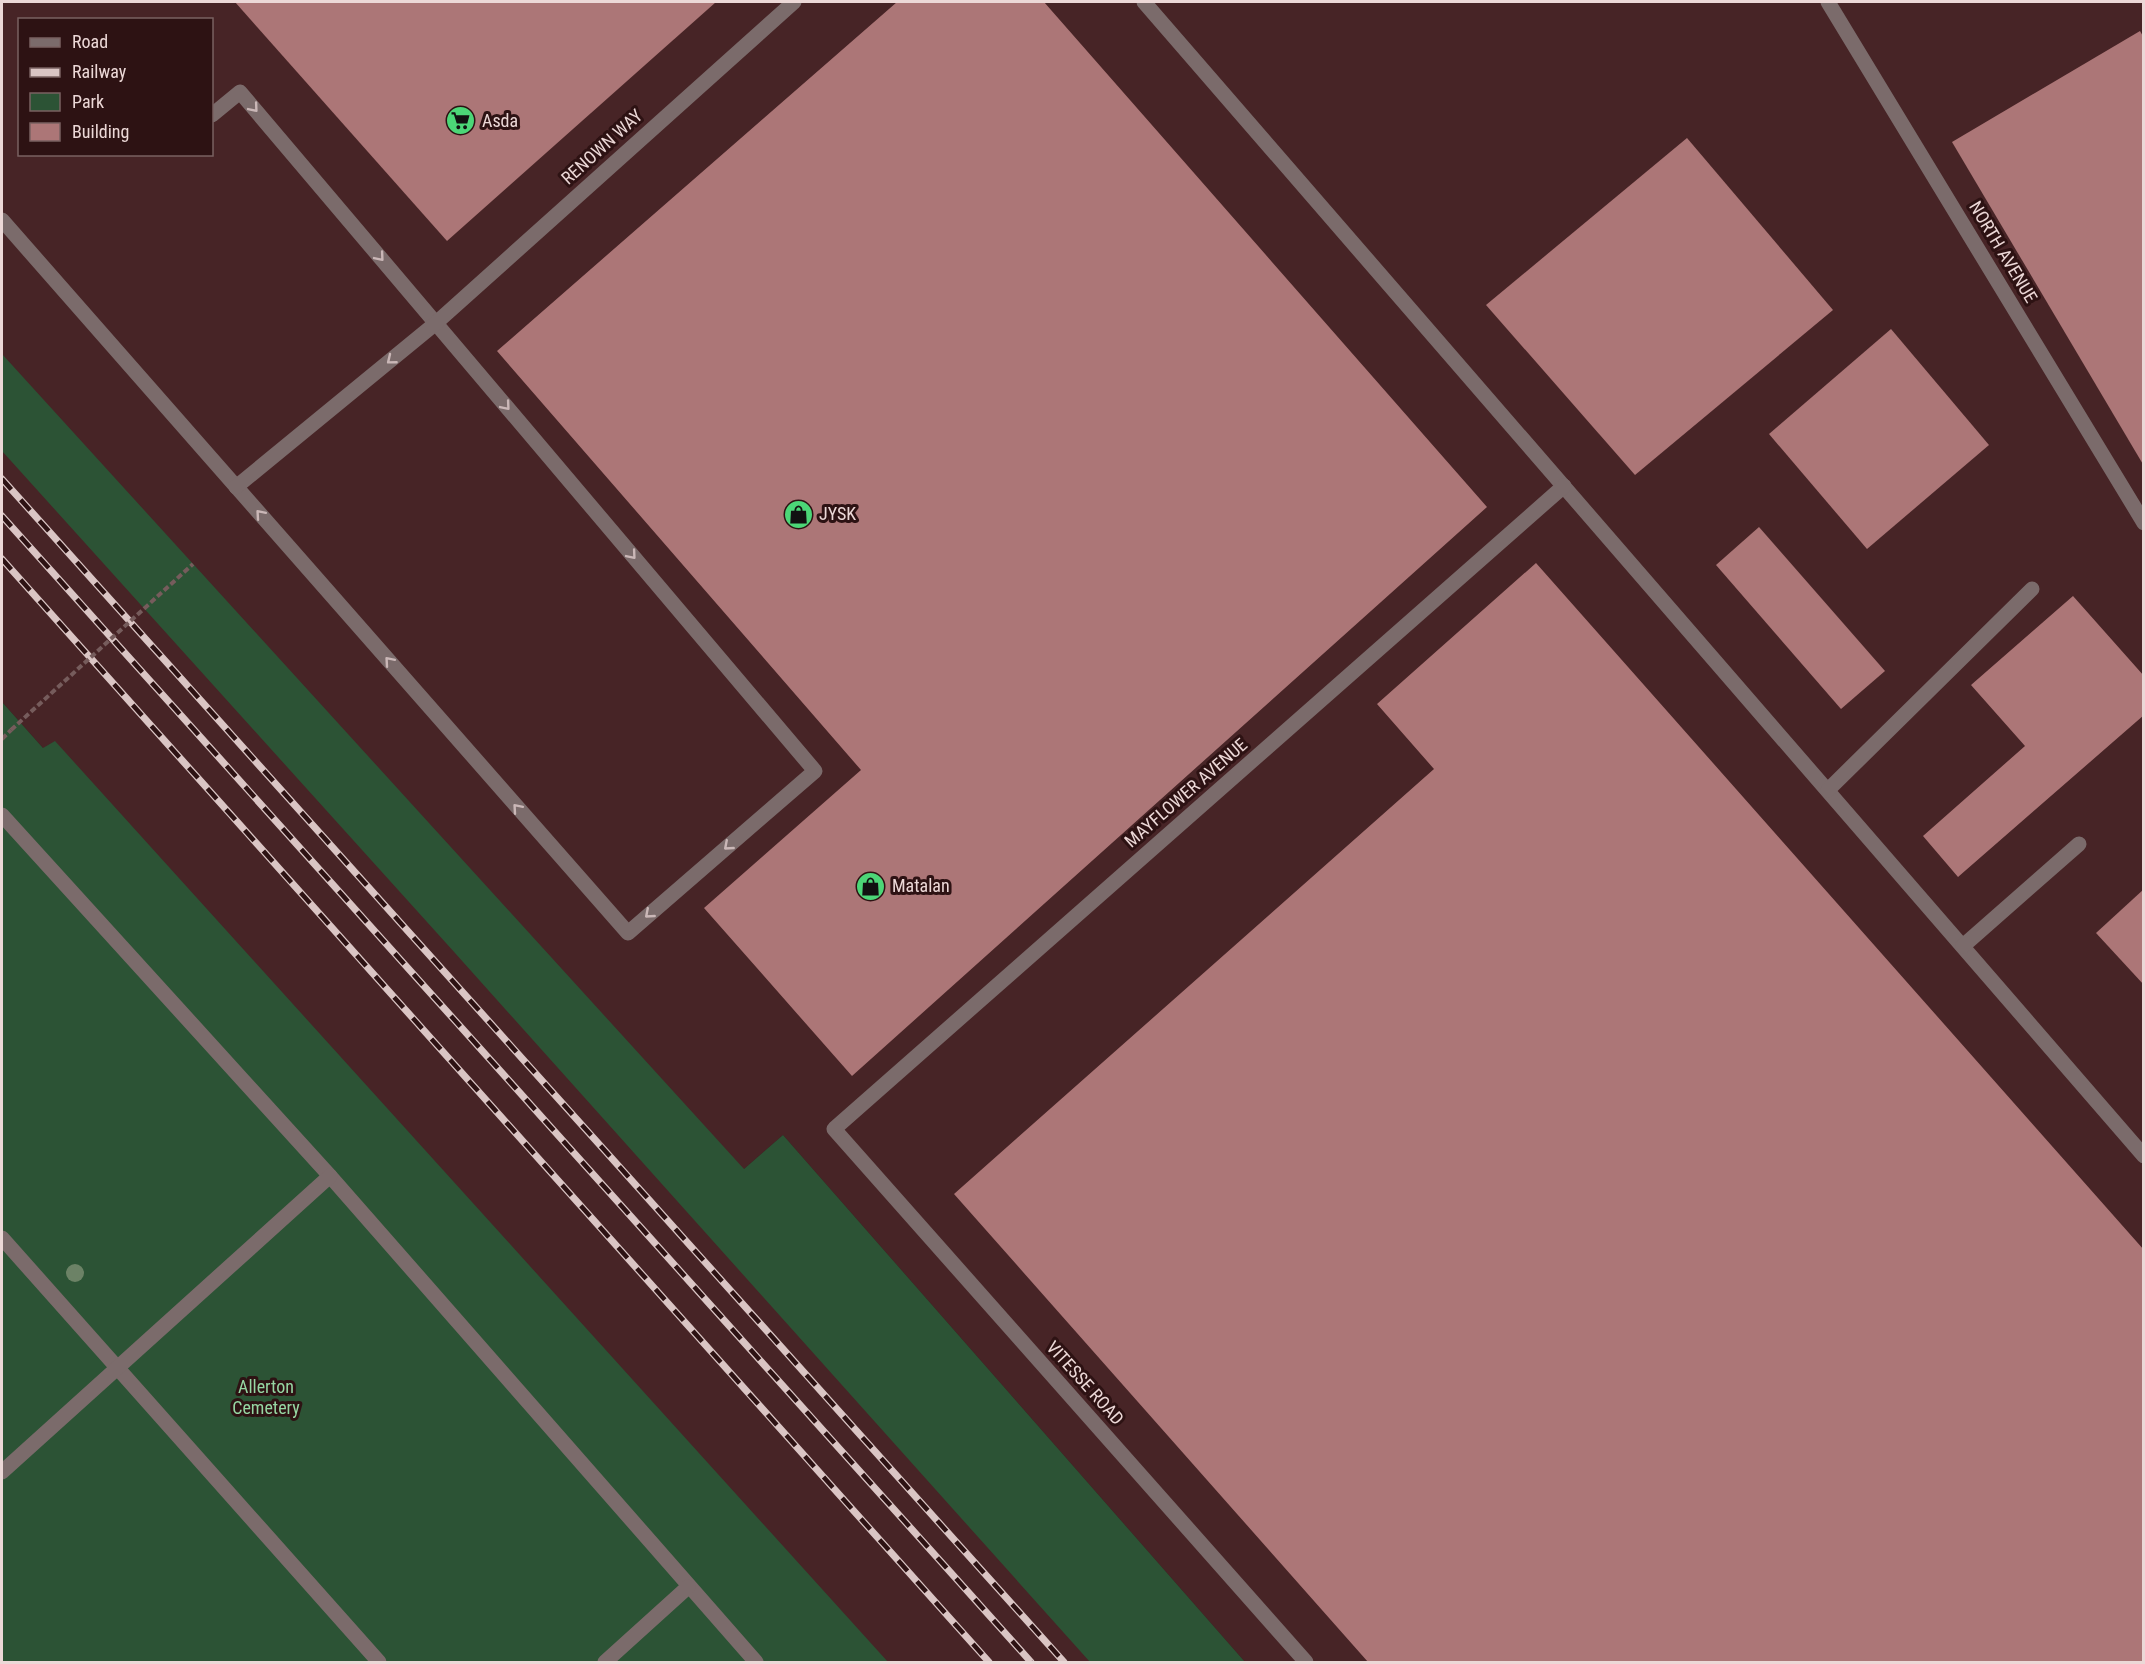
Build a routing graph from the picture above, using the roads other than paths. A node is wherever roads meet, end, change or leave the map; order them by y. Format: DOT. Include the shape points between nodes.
graph roads {
  1 [pos="794,2"];
  2 [pos="1828,2"];
  3 [pos="1149,7"];
  4 [pos="213,114"];
  5 [pos="2,220"];
  6 [pos="436,323"];
  7 [pos="1564,486"];
  8 [pos="236,487"];
  9 [pos="2144,524"];
  10 [pos="2032,590"];
  11 [pos="1828,790"];
  12 [pos="2,815"];
  13 [pos="2079,844"];
  14 [pos="1963,946"];
  15 [pos="834,1129"];
  16 [pos="2141,1148"];
  17 [pos="330,1176"];
  18 [pos="2,1238"];
  19 [pos="117,1367"];
  20 [pos="2,1472"];
  21 [pos="688,1587"];
  22 [pos="379,1662"];
  23 [pos="605,1662"];
  24 [pos="756,1662"];
  25 [pos="1306,1662"];
  1 -- 6 [label="street, RENOWN WAY"];
  2 -- 9 [label="street, NORTH AVENUE"];
  3 -- 7 [label="street"];
  4 -- 6 [label="street, one-way" via="240,92"];
  5 -- 8 [label="street"];
  6 -- 8 [label="street, RENOWN WAY, one-way"];
  6 -- 8 [label="street, one-way" via="815,771 628,933"];
  7 -- 11 [label="street"];
  7 -- 15 [label="street, MAYFLOWER AVENUE"];
  10 -- 11 [label="street"];
  11 -- 14 [label="street"];
  12 -- 17 [label="street"];
  13 -- 14 [label="street"];
  14 -- 16 [label="street"];
  15 -- 25 [label="street, VITESSE ROAD"];
  17 -- 19 [label="street"];
  17 -- 21 [label="street"];
  18 -- 19 [label="street"];
  19 -- 20 [label="street"];
  19 -- 22 [label="street"];
  21 -- 23 [label="street"];
  21 -- 24 [label="street"];
}
